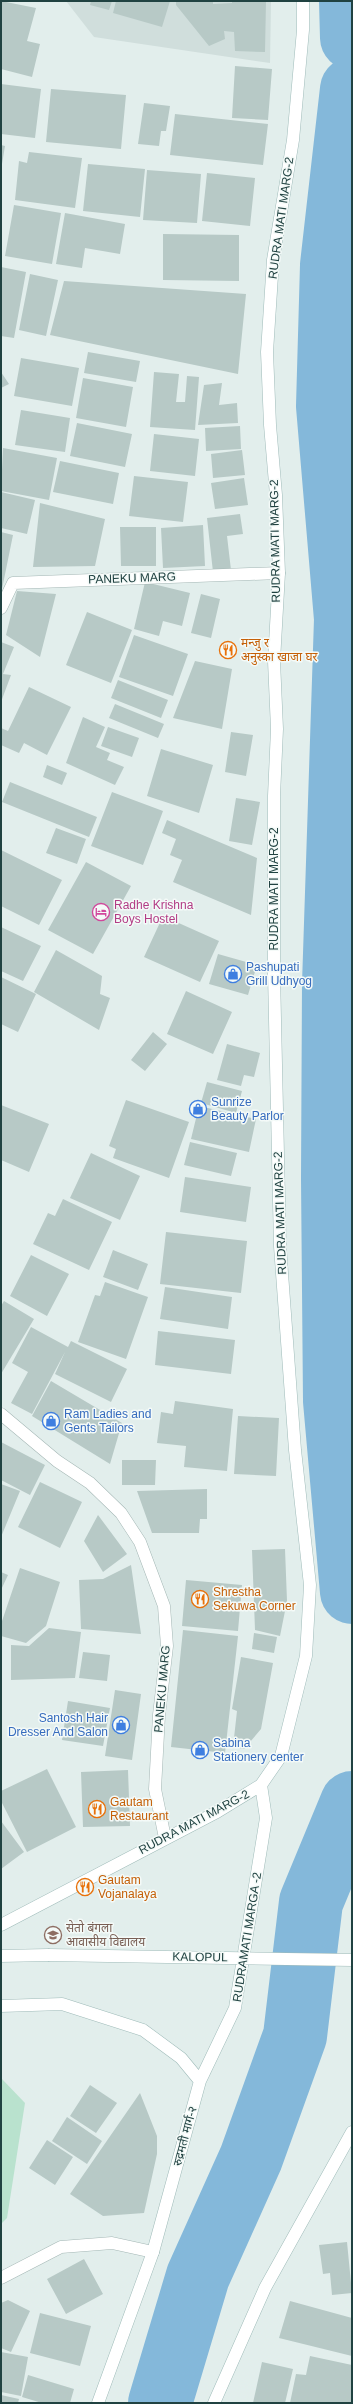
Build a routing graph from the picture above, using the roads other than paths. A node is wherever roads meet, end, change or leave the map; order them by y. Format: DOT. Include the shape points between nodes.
graph roads {
  1 [pos="302,1"];
  2 [pos="279,573"];
  3 [pos="1,608"];
  4 [pos="1,1414"];
  5 [pos="261,1785"];
  6 [pos="165,1838"];
  7 [pos="1,1925"];
  8 [pos="1,1956"];
  9 [pos="352,1960"];
  10 [pos="1,2006"];
  11 [pos="200,2081"];
  12 [pos="352,2132"];
  13 [pos="153,2252"];
  14 [pos="1,2278"];
  15 [pos="98,2403"];
  16 [pos="214,2403"];
  1 -- 2 [label="street, RUDRA MATI MARG-2" via="303,30 293,140 273,260 267,352"];
  2 -- 3 [label="street, PANEKU MARG" via="13,583"];
  2 -- 5 [label="street, RUDRA MATI MARG-2" via="274,661 277,730 274,804 274,974 280,1246 295,1450 310,1585 306,1656 293,1713 281,1756"];
  4 -- 6 [label="street, PANEKU MARG" via="57,1461 90,1483 121,1513 140,1542 164,1606 167,1646 159,1715 155,1789"];
  5 -- 6 [label="street, RUDRA MATI MARG-2" via="217,1812"];
  5 -- 11 [label="street, RUDRAMATI MARGA -2" via="266,1818 236,2008"];
  6 -- 7 [label="street, RUDRA MATI MARG-2"];
  8 -- 9 [label="street, KALOPUL, bridge"];
  10 -- 11 [label="street" via="62,2004 143,2030 181,2058"];
  11 -- 13 [label="street, रुद्रमती मार्ग-२"];
  12 -- 16 [label="street" via="265,2288"];
  13 -- 14 [label="street" via="112,2243 61,2247"];
  13 -- 15 [label="street, रुद्रमती मार्ग-२"];
}
